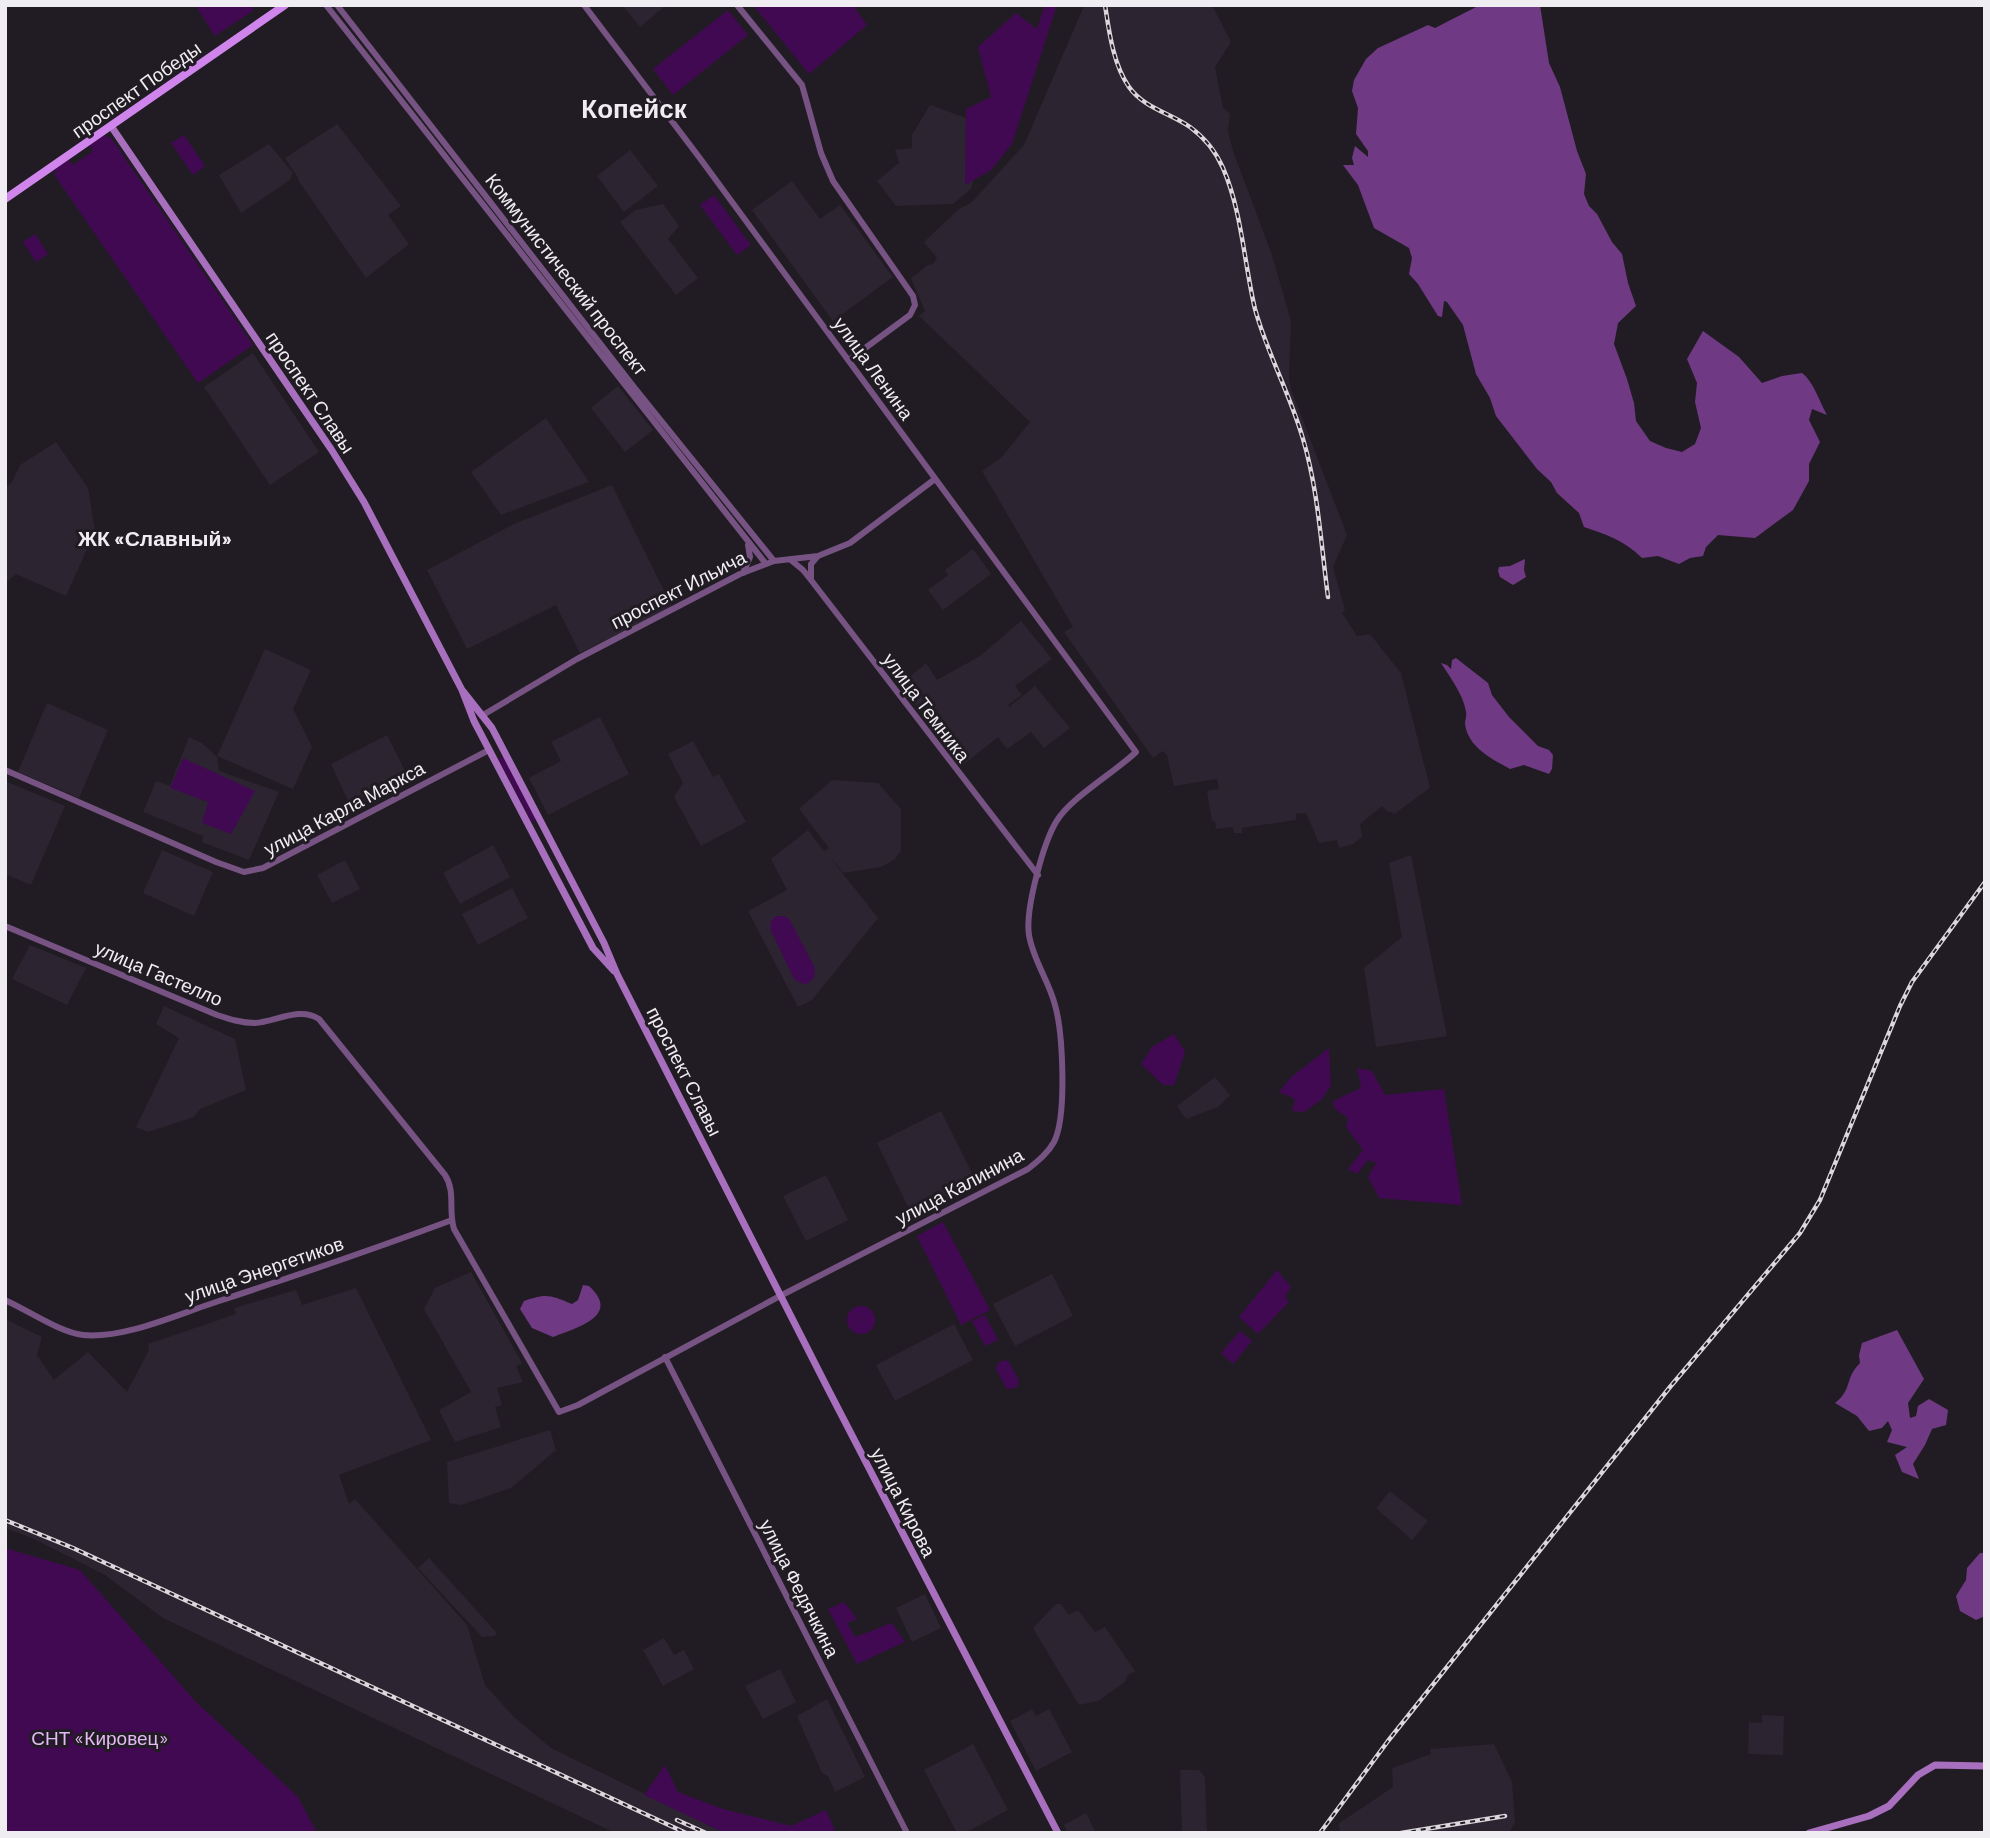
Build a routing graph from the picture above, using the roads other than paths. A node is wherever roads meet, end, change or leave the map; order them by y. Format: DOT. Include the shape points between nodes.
graph roads {
  1 [pos="278,5"];
  2 [pos="285,5"];
  3 [pos="326,5"];
  4 [pos="337,5"];
  5 [pos="584,5"];
  6 [pos="737,5"];
  7 [pos="110,124"];
  8 [pos="45,169"];
  9 [pos="5,193"];
  10 [pos="5,199"];
  11 [pos="492,210"];
  12 [pos="849,360"];
  13 [pos="626,381"];
  14 [pos="935,479"];
  15 [pos="746,539"];
  16 [pos="818,556"];
  17 [pos="774,561"];
  18 [pos="790,561"];
  19 [pos="766,564"];
  20 [pos="743,573"];
  21 [pos="811,580"];
  22 [pos="462,690"];
  23 [pos="483,715"];
  24 [pos="474,721"];
  25 [pos="500,744"];
  26 [pos="489,750"];
  27 [pos="1136,752"];
  28 [pos="5,770"];
  29 [pos="540,820"];
  30 [pos="529,825"];
  31 [pos="558,856"];
  32 [pos="548,861"];
  33 [pos="1038,875"];
  34 [pos="5,926"];
  35 [pos="617,974"];
  36 [pos="724,1184"];
  37 [pos="452,1220"];
  38 [pos="780,1296"];
  39 [pos="5,1300"];
  40 [pos="665,1357"];
  41 [pos="1985,1766"];
  42 [pos="907,1833"];
  43 [pos="1058,1833"];
  44 [pos="1810,1833"];
  1 -- 7 [label="main road, проспект Победы"];
  2 -- 7 [label="main road, проспект Победы"];
  3 -- 11 [label="street"];
  4 -- 11 [label="street, Коммунистический проспект"];
  5 -- 12 [label="street, улица Ленина"];
  6 -- 12 [label="street" via="802,85 821,153 839,193 911,291 915,305 910,315"];
  7 -- 8 [label="main road, проспект Победы"];
  7 -- 22 [label="main road, проспект Славы" via="340,463"];
  8 -- 9 [label="main road, проспект Победы"];
  8 -- 10 [label="main road, проспект Победы"];
  11 -- 13 [label="street, Коммунистический проспект"];
  12 -- 14 [label="street, улица Ленина"];
  13 -- 15 [label="street"];
  13 -- 17 [label="street, Коммунистический проспект"];
  14 -- 16 [label="street, проспект Ильича" via="849,542"];
  14 -- 27 [label="street, улица Ленина"];
  15 -- 19 [label="street"];
  15 -- 20 [label="street" via="750,557"];
  16 -- 18 [label="street, проспект Ильича"];
  16 -- 21 [label="street" via="809,569"];
  17 -- 18 [label="street, проспект Ильича"];
  17 -- 19 [label="street, проспект Ильича"];
  18 -- 21 [label="street, улица Темника"];
  19 -- 20 [label="street, проспект Ильича"];
  20 -- 23 [label="street, проспект Ильича" via="577,659"];
  21 -- 33 [label="street, улица Темника"];
  22 -- 23 [label="main road, проспект Славы"];
  22 -- 24 [label="main road, проспект Славы"];
  23 -- 24 [label="main road, проспект Ильича"];
  23 -- 25 [label="main road, проспект Славы"];
  24 -- 26 [label="main road, проспект Славы"];
  25 -- 26 [label="main road, улица Карла Маркса"];
  25 -- 29 [label="main road, проспект Славы"];
  26 -- 28 [label="street, улица Карла Маркса" via="263,868 244,872"];
  26 -- 30 [label="main road, проспект Славы"];
  27 -- 33 [label="street, улица Калинина" via="1057,820"];
  29 -- 30 [label="main road"];
  29 -- 31 [label="main road, проспект Славы"];
  30 -- 32 [label="main road, проспект Славы"];
  31 -- 32 [label="main road"];
  31 -- 35 [label="main road, проспект Славы"];
  32 -- 35 [label="main road, проспект Славы" via="593,947"];
  33 -- 38 [label="street, улица Калинина" via="1028,925 1057,1015 1062,1096 1054,1143 1028,1169"];
  34 -- 37 [label="street, улица Гастелло" via="217,1015 258,1023 306,1013 319,1019 445,1175 452,1192"];
  35 -- 36 [label="main road, проспект Славы"];
  36 -- 38 [label="main road, улица Кирова"];
  37 -- 39 [label="street, улица Энергетиков" via="108,1335 83,1335 61,1328"];
  37 -- 40 [label="street, улица Калинина" via="559,1412"];
  38 -- 40 [label="street, улица Калинина"];
  38 -- 43 [label="main road, улица Кирова"];
  40 -- 42 [label="street, улица Федячкина"];
  41 -- 44 [label="main road" via="1935,1765 1918,1775 1889,1806"];
}
